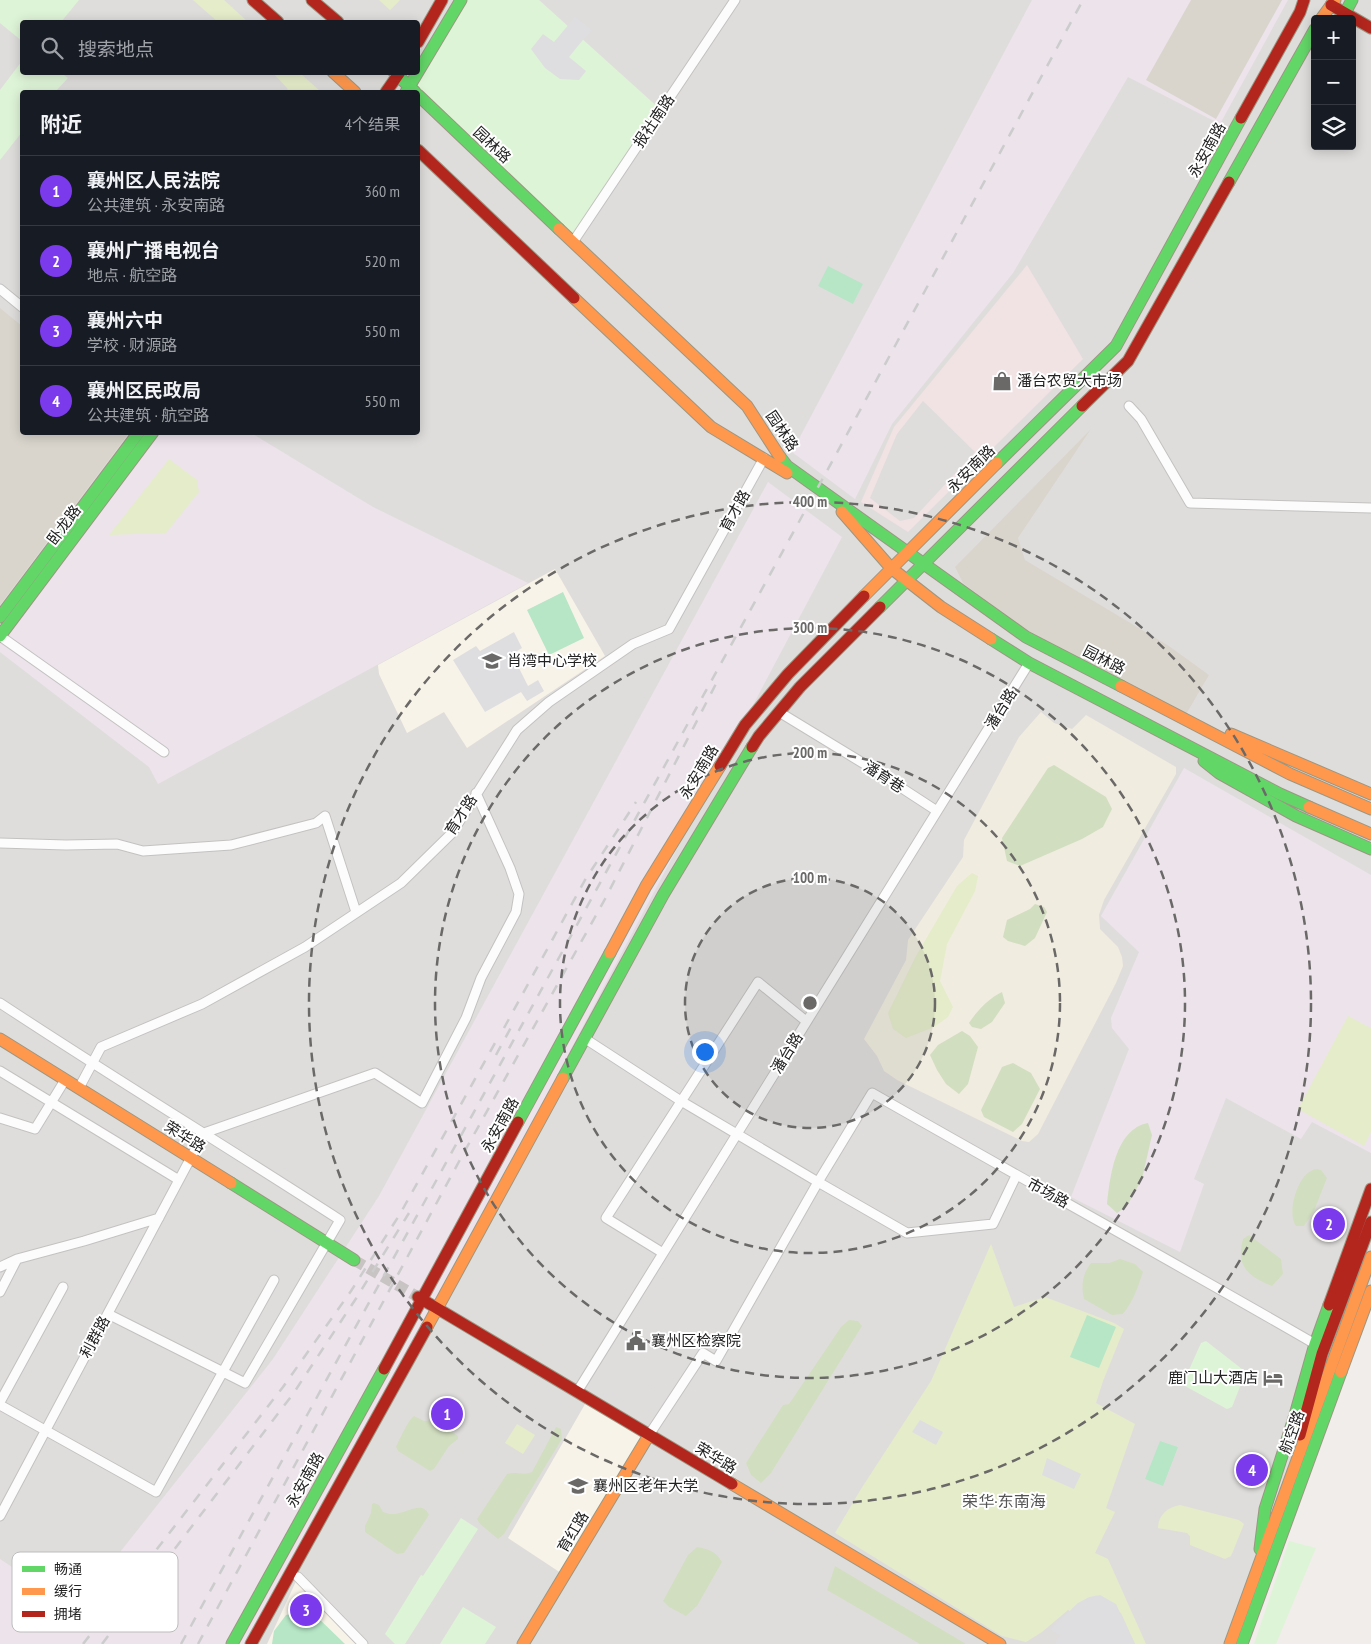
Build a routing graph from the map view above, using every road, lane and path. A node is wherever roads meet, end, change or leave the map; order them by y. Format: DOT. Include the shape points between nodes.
graph roads {
  1 [pos="253,0"];
  2 [pos="312,0"];
  3 [pos="442,0"];
  4 [pos="461,0"];
  5 [pos="734,0"];
  6 [pos="1305,0"];
  7 [pos="1352,0"];
  8 [pos="1332,2"];
  9 [pos="1345,13"];
  10 [pos="1324,15"];
  11 [pos="276,20"];
  12 [pos="336,20"];
  13 [pos="1371,28"];
  14 [pos="1311,36"];
  15 [pos="420,38"];
  16 [pos="336,75"];
  17 [pos="396,75"];
  18 [pos="398,75"];
  19 [pos="353,90"];
  20 [pos="387,90"];
  21 [pos="410,90"];
  22 [pos="413,90"];
  23 [pos="420,99"];
  24 [pos="420,152"];
  25 [pos="573,242"];
  26 [pos="0,289"];
  27 [pos="20,305"];
  28 [pos="1129,406"];
  29 [pos="137,435"];
  30 [pos="151,435"];
  31 [pos="764,458"];
  32 [pos="1371,508"];
  33 [pos="908,552"];
  34 [pos="923,565"];
  35 [pos="891,568"];
  36 [pos="906,580"];
  37 [pos="0,617"];
  38 [pos="0,636"];
  39 [pos="1029,664"];
  40 [pos="779,712"];
  41 [pos="1202,728"];
  42 [pos="1189,747"];
  43 [pos="164,752"];
  44 [pos="476,793"];
  45 [pos="1371,794"];
  46 [pos="1371,809"];
  47 [pos="937,811"];
  48 [pos="1371,834"];
  49 [pos="0,843"];
  50 [pos="1371,849"];
  51 [pos="356,912"];
  52 [pos="0,1003"];
  53 [pos="806,1021"];
  54 [pos="584,1038"];
  55 [pos="0,1039"];
  56 [pos="92,1064"];
  57 [pos="0,1071"];
  58 [pos="65,1080"];
  59 [pos="79,1088"];
  60 [pos="681,1101"];
  61 [pos="51,1103"];
  62 [pos="0,1118"];
  63 [pos="204,1133"];
  64 [pos="736,1134"];
  65 [pos="190,1158"];
  66 [pos="1016,1176"];
  67 [pos="179,1180"];
  68 [pos="818,1182"];
  69 [pos="1371,1189"];
  70 [pos="159,1218"];
  71 [pos="1371,1222"];
  72 [pos="326,1243"];
  73 [pos="663,1253"];
  74 [pos="1371,1257"];
  75 [pos="17,1260"];
  76 [pos="354,1260"];
  77 [pos="0,1267"];
  78 [pos="274,1280"];
  79 [pos="63,1287"];
  80 [pos="1371,1291"];
  81 [pos="0,1292"];
  82 [pos="420,1298"];
  83 [pos="437,1308"];
  84 [pos="108,1314"];
  85 [pos="1315,1344"];
  86 [pos="223,1372"];
  87 [pos="577,1392"];
  88 [pos="0,1404"];
  89 [pos="45,1430"];
  90 [pos="648,1435"];
  91 [pos="1292,1478"];
  92 [pos="0,1516"];
  93 [pos="1257,1571"];
  94 [pos="298,1577"];
  95 [pos="232,1644"];
  96 [pos="251,1644"];
  97 [pos="363,1644"];
  98 [pos="523,1644"];
  99 [pos="1000,1644"];
  100 [pos="1230,1644"];
  101 [pos="1242,1644"];
  1 -- 11 [label="main road"];
  2 -- 12 [label="main road"];
  3 -- 15 [label="main road"];
  4 -- 22 [label="main road"];
  5 -- 25 [label="street, 报社南路"];
  6 -- 33 [label="main road, 永安南路" via="1116,346"];
  7 -- 9 [label="main road"];
  8 -- 9 [label="main road"];
  8 -- 10 [label="main road"];
  9 -- 13 [label="main road"];
  14 -- 34 [label="main road" via="1128,361"];
  16 -- 19 [label="main road"];
  17 -- 20 [label="main road"];
  18 -- 21 [label="main road, 园林路"];
  23 -- 25 [label="main road, 园林路"];
  24 -- 31 [label="main road, 园林路" via="711,428"];
  25 -- 33 [label="main road, 园林路" via="748,406 787,466"];
  26 -- 27 [label="street"];
  28 -- 32 [label="street" via="1141,420 1190,503"];
  29 -- 37 [label="main road, 卧龙路"];
  30 -- 38 [label="main road, 卧龙路"];
  31 -- 35 [label="main road, 园林路" via="845,515"];
  31 -- 44 [label="street, 育才路" via="669,629 634,644 549,702 517,730"];
  33 -- 34 [label="main road, 园林路"];
  33 -- 35 [label="main road, 永安南路"];
  34 -- 36 [label="main road"];
  34 -- 41 [label="main road, 园林路" via="1026,637"];
  35 -- 36 [label="main road, 园林路"];
  35 -- 82 [label="main road, 永安南路" via="788,674 744,725 646,886"];
  36 -- 39 [label="main road, 园林路" via="941,607"];
  36 -- 40 [label="main road"];
  38 -- 43 [label="street"];
  39 -- 42 [label="main road, 园林路"];
  39 -- 47 [label="street, 潘台路"];
  40 -- 47 [label="street, 潘育巷"];
  40 -- 54 [label="main road" via="759,736 663,895"];
  41 -- 45 [label="main road, 园林路" via="1216,728"];
  41 -- 46 [label="main road, 园林路" via="1290,774"];
  42 -- 48 [label="main road, 园林路" via="1280,794"];
  42 -- 50 [label="main road, 园林路" via="1220,773 1296,816"];
  44 -- 51 [label="street, 育才路" via="452,833 401,883"];
  44 -- 63 [label="street" via="519,894 516,912 422,1103 375,1074"];
  47 -- 53 [label="street, 潘台路"];
  49 -- 51 [label="street" via="117,844 143,851 231,845 316,823 325,816"];
  51 -- 56 [label="street, 育才路" via="305,947 202,1004 101,1047"];
  52 -- 56 [label="street"];
  53 -- 60 [label="street" via="758,982"];
  53 -- 64 [label="street, 潘台路"];
  54 -- 60 [label="street"];
  54 -- 83 [label="main road"];
  55 -- 58 [label="main road, 荣华路"];
  56 -- 59 [label="street, 育才路"];
  56 -- 63 [label="street"];
  57 -- 61 [label="street"];
  58 -- 59 [label="main road, 荣华路"];
  58 -- 61 [label="street"];
  59 -- 65 [label="main road, 荣华路"];
  60 -- 64 [label="street"];
  60 -- 73 [label="street" via="606,1218"];
  61 -- 62 [label="street" via="35,1129"];
  61 -- 67 [label="street"];
  63 -- 65 [label="street, 利群路"];
  63 -- 72 [label="street" via="340,1220"];
  64 -- 68 [label="street"];
  64 -- 73 [label="street, 潘台路"];
  65 -- 67 [label="street, 利群路"];
  65 -- 72 [label="main road, 荣华路"];
  66 -- 68 [label="street" via="993,1224 907,1232"];
  66 -- 68 [label="street, 市场路" via="872,1093"];
  66 -- 85 [label="street, 市场路"];
  67 -- 70 [label="street, 利群路"];
  68 -- 90 [label="street" via="716,1361 703,1353"];
  69 -- 85 [label="main road"];
  70 -- 75 [label="street"];
  70 -- 84 [label="street, 利群路"];
  71 -- 91 [label="main road" via="1307,1402"];
  72 -- 76 [label="main road, 荣华路"];
  72 -- 86 [label="street" via="245,1383"];
  73 -- 87 [label="street, 潘台路"];
  74 -- 91 [label="main road, 航空路"];
  75 -- 77 [label="street"];
  75 -- 81 [label="street"];
  78 -- 86 [label="street"];
  79 -- 88 [label="street"];
  80 -- 101 [label="main road, 航空路"];
  82 -- 83 [label="main road, 荣华路"];
  82 -- 95 [label="main road, 永安南路"];
  83 -- 87 [label="main road, 荣华路"];
  83 -- 96 [label="main road"];
  84 -- 86 [label="street"];
  84 -- 89 [label="street, 利群路"];
  85 -- 93 [label="main road" via="1265,1509"];
  86 -- 89 [label="street" via="156,1492"];
  87 -- 90 [label="main road, 荣华路"];
  88 -- 89 [label="street"];
  89 -- 92 [label="street, 利群路"];
  90 -- 98 [label="main road, 育红路"];
  90 -- 99 [label="main road, 荣华路"];
  91 -- 93 [label="main road, 航空路"];
  93 -- 100 [label="main road, 航空路"];
  94 -- 97 [label="street"];
}
